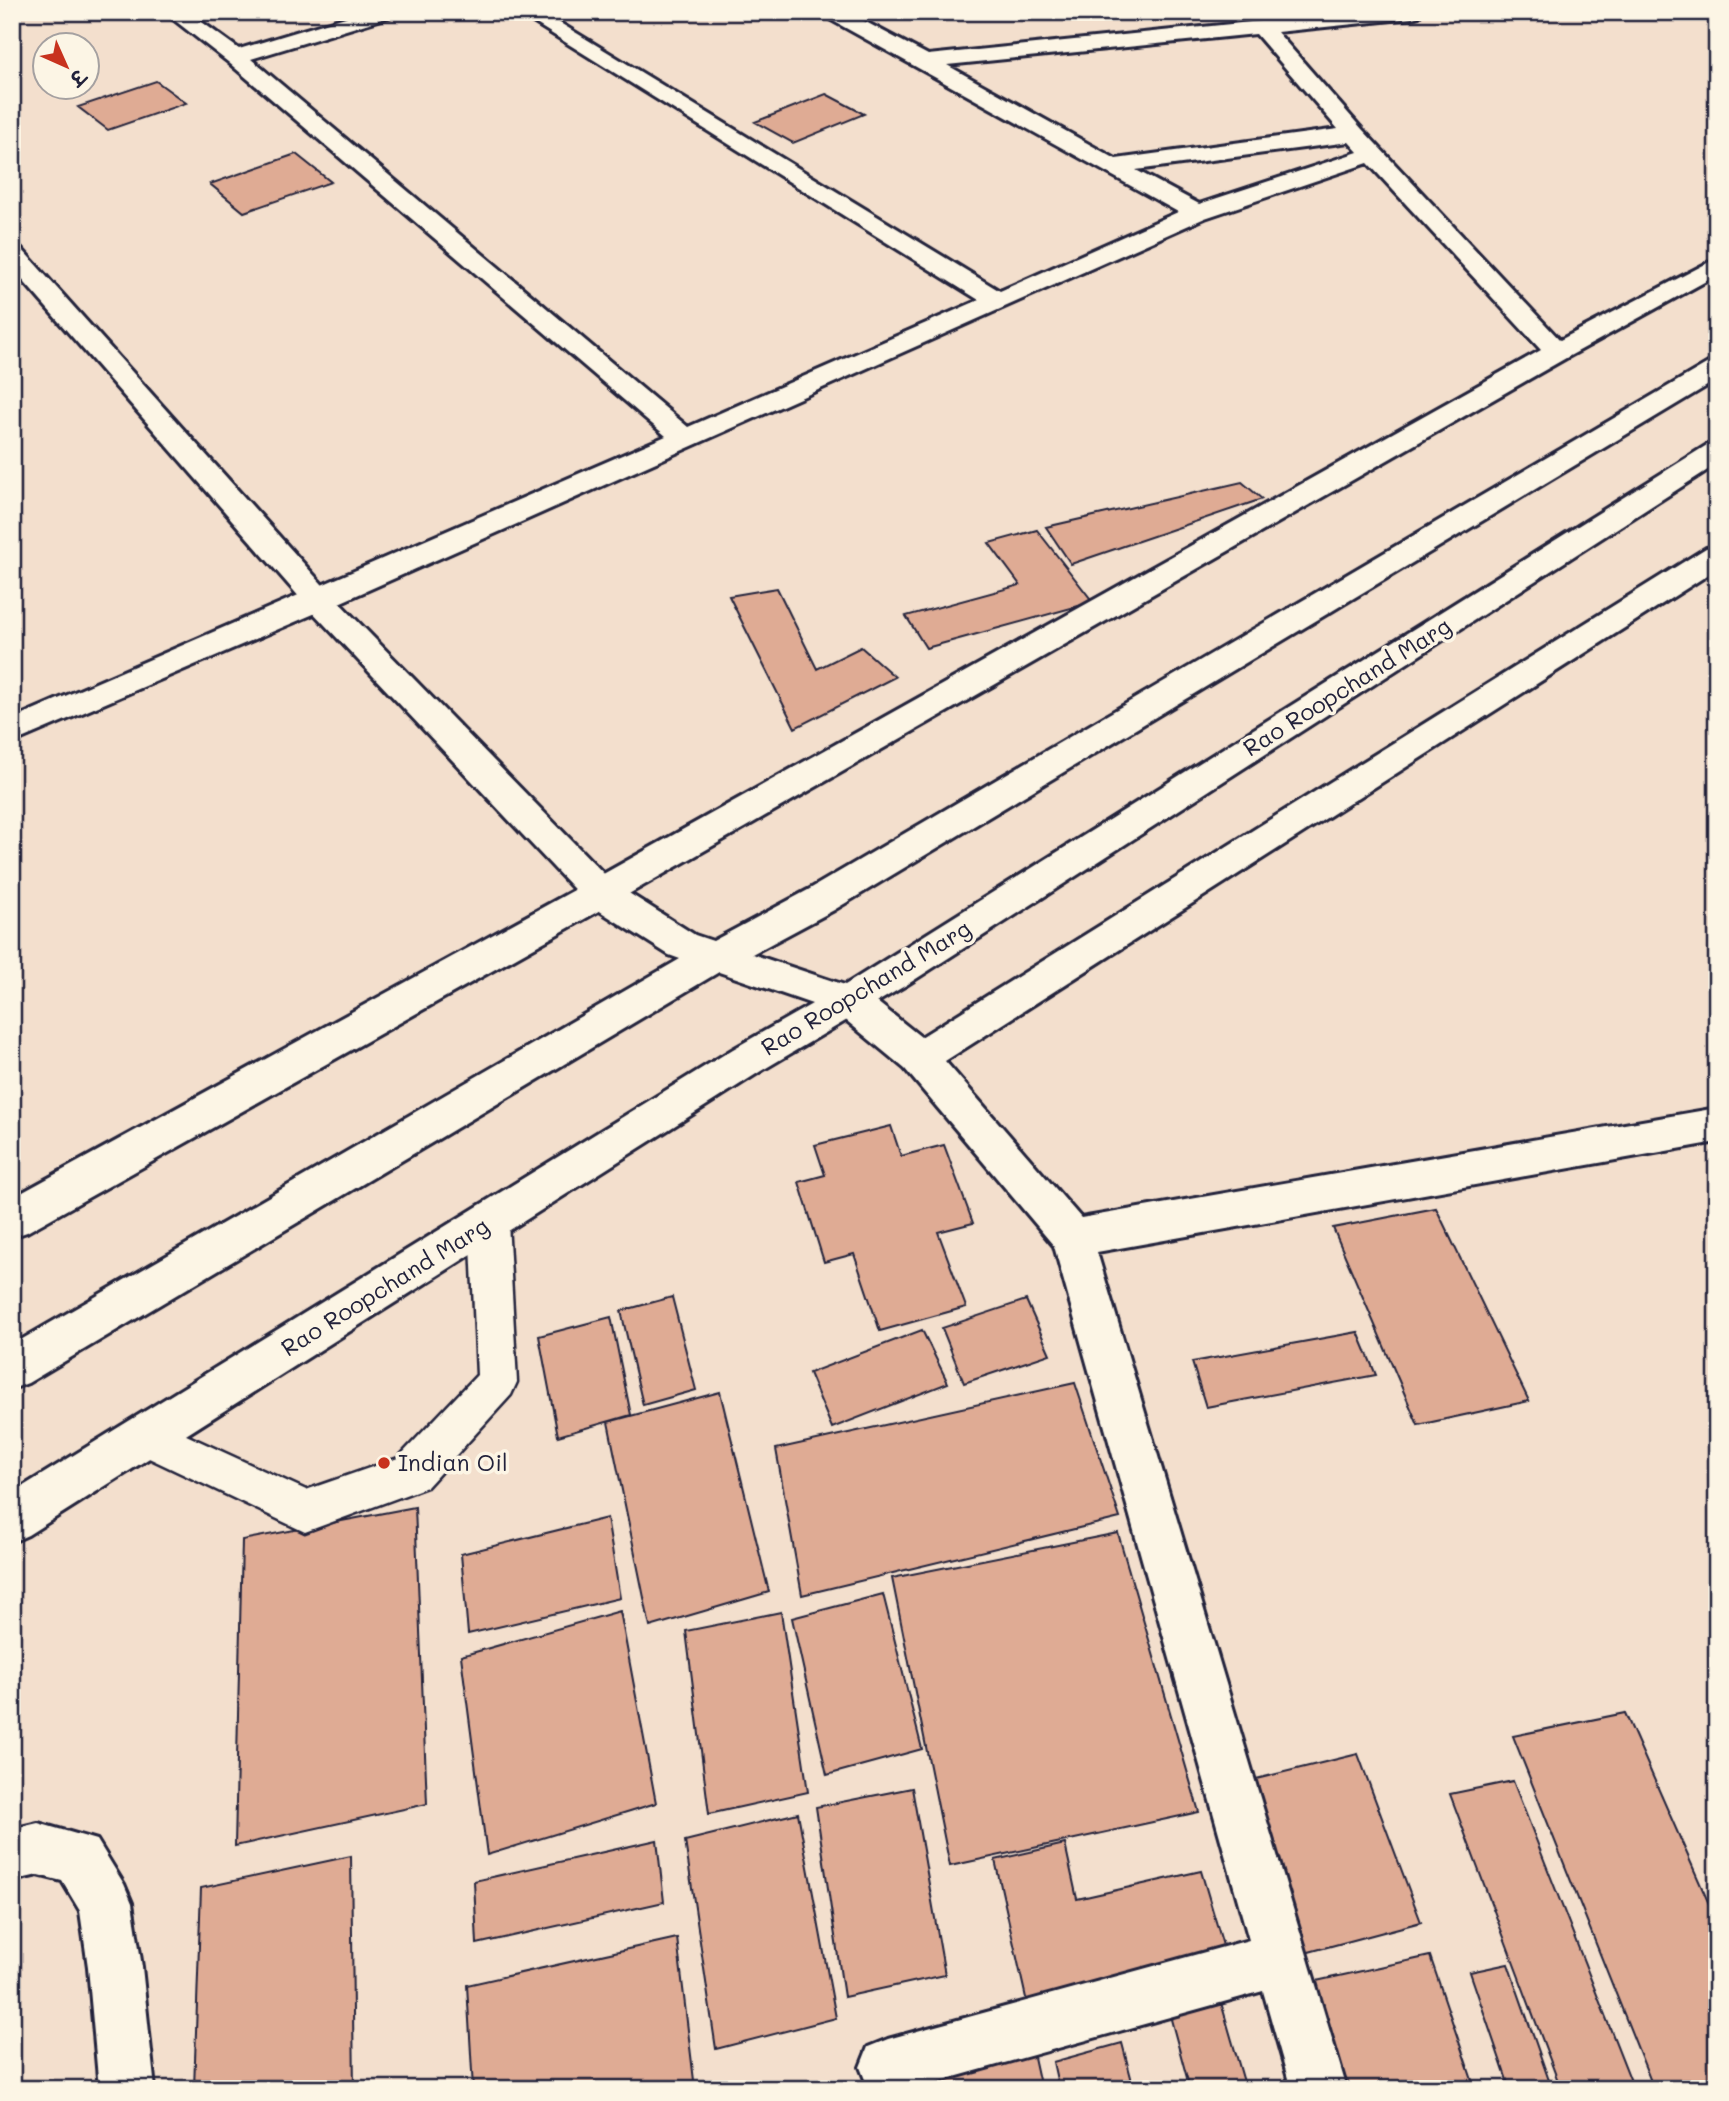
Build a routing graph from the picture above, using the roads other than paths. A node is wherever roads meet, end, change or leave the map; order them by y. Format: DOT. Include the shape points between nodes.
graph roads {
  1 [pos="174,12"];
  2 [pos="385,12"];
  3 [pos="527,12"];
  4 [pos="831,12"];
  5 [pos="1404,13"];
  6 [pos="1262,28"];
  7 [pos="236,58"];
  8 [pos="928,61"];
  9 [pos="1363,144"];
  10 [pos="1110,167"];
  11 [pos="1197,213"];
  12 [pos="13,254"];
  13 [pos="1717,265"];
  14 [pos="999,301"];
  15 [pos="1557,352"];
  16 [pos="1717,369"];
  17 [pos="686,439"];
  18 [pos="1717,451"];
  19 [pos="1717,555"];
  20 [pos="319,600"];
  21 [pos="12,732"];
  22 [pos="600,893"];
  23 [pos="717,956"];
  24 [pos="849,1001"];
  25 [pos="919,1058"];
  26 [pos="1717,1125"];
  27 [pos="12,1219"];
  28 [pos="489,1222"];
  29 [pos="1072,1238"];
  30 [pos="12,1369"];
  31 [pos="147,1436"];
  32 [pos="12,1520"];
  33 [pos="12,1856"];
  34 [pos="1280,1959"];
  35 [pos="888,2067"];
  36 [pos="127,2089"];
  37 [pos="1319,2089"];
  1 -- 7 [label="street"];
  2 -- 7 [label="street"];
  3 -- 14 [label="street"];
  4 -- 8 [label="street"];
  5 -- 6 [label="street"];
  6 -- 8 [label="street"];
  6 -- 9 [label="street"];
  7 -- 17 [label="street"];
  8 -- 10 [label="street"];
  9 -- 10 [label="street"];
  9 -- 11 [label="street"];
  9 -- 15 [label="street"];
  10 -- 11 [label="street"];
  11 -- 14 [label="street"];
  12 -- 20 [label="street"];
  13 -- 15 [label="street"];
  14 -- 17 [label="street"];
  15 -- 22 [label="street"];
  16 -- 23 [label="street" via="821,900"];
  17 -- 20 [label="street"];
  18 -- 24 [label="street, Rao Roopchand Marg"];
  19 -- 25 [label="street"];
  20 -- 21 [label="street"];
  20 -- 22 [label="street"];
  22 -- 23 [label="street" via="682,945"];
  22 -- 27 [label="street"];
  23 -- 24 [label="street"];
  23 -- 30 [label="street"];
  24 -- 25 [label="street"];
  24 -- 28 [label="street, Rao Roopchand Marg"];
  25 -- 29 [label="street"];
  26 -- 29 [label="street"];
  28 -- 31 [label="street, Rao Roopchand Marg"];
  28 -- 31 [label="lane" via="497,1382 412,1473 304,1511"];
  29 -- 34 [label="street"];
  31 -- 32 [label="street, Rao Roopchand Marg"];
  33 -- 36 [label="street" via="38,1849 78,1859 105,1903"];
  34 -- 35 [label="street"];
  34 -- 37 [label="street"];
}
